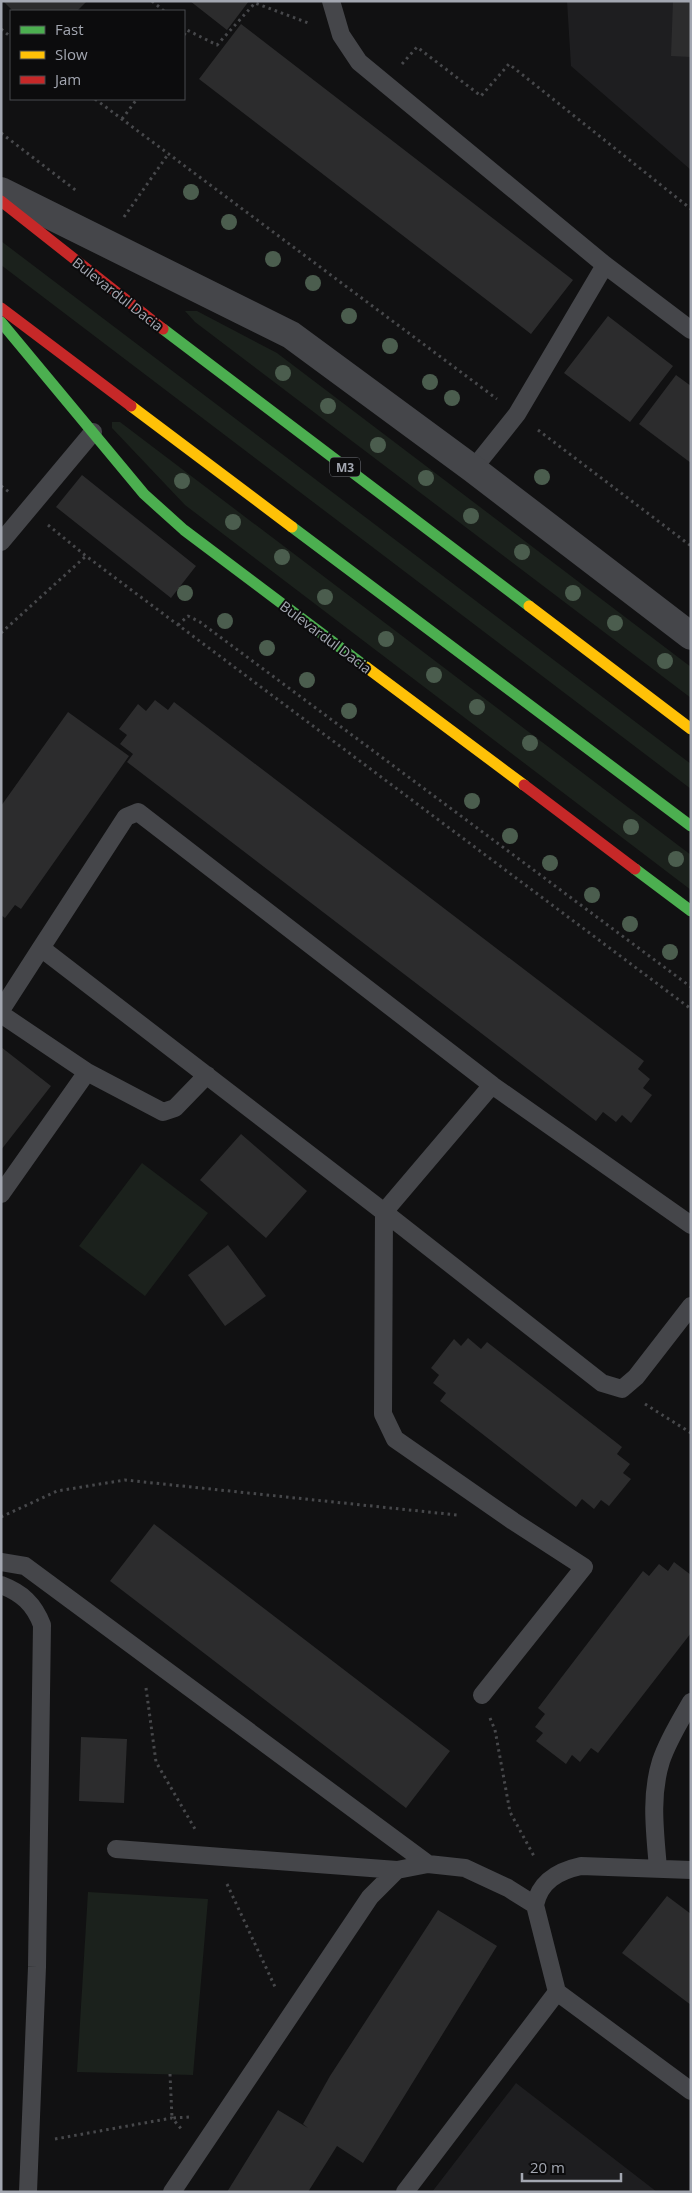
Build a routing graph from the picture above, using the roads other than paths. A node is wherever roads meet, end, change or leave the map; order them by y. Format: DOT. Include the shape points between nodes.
graph roads {
  1 [pos="331,1"];
  2 [pos="1,191"];
  3 [pos="1,201"];
  4 [pos="605,265"];
  5 [pos="1,308"];
  6 [pos="1,322"];
  7 [pos="691,330"];
  8 [pos="93,432"];
  9 [pos="473,469"];
  10 [pos="1,542"];
  11 [pos="691,636"];
  12 [pos="691,729"];
  13 [pos="691,826"];
  14 [pos="691,911"];
  15 [pos="41,948"];
  16 [pos="1,1010"];
  17 [pos="1,1014"];
  18 [pos="87,1072"];
  19 [pos="207,1075"];
  20 [pos="492,1085"];
  21 [pos="1,1194"];
  22 [pos="384,1212"];
  23 [pos="691,1225"];
  24 [pos="691,1306"];
  25 [pos="1,1562"];
  26 [pos="1,1585"];
  27 [pos="482,1695"];
  28 [pos="691,1702"];
  29 [pos="116,1849"];
  30 [pos="428,1864"];
  31 [pos="658,1868"];
  32 [pos="397,1870"];
  33 [pos="691,1870"];
  34 [pos="535,1905"];
  35 [pos="557,1992"];
  36 [pos="691,2091"];
  37 [pos="28,2192"];
  38 [pos="172,2192"];
  39 [pos="405,2192"];
  1 -- 4 [label="lane" via="341,35 359,62"];
  2 -- 9 [label="street" via="291,335"];
  3 -- 12 [label="main road, Bulevardul Dacia / M3" via="109,288"];
  4 -- 7 [label="lane"];
  4 -- 9 [label="lane" via="517,414"];
  5 -- 13 [label="main road"];
  6 -- 8 [label="main road, Bulevardul Dacia"];
  8 -- 10 [label="lane"];
  8 -- 14 [label="main road, Bulevardul Dacia" via="144,494 184,530"];
  9 -- 11 [label="street"];
  15 -- 16 [label="lane"];
  15 -- 19 [label="lane"];
  15 -- 20 [label="lane" via="126,817 138,812"];
  17 -- 18 [label="lane"];
  18 -- 19 [label="lane" via="163,1112 175,1108"];
  18 -- 21 [label="lane"];
  19 -- 22 [label="lane"];
  20 -- 22 [label="lane"];
  20 -- 23 [label="lane"];
  22 -- 24 [label="lane" via="602,1383 622,1389 636,1377"];
  22 -- 27 [label="lane" via="383,1414 388,1427 395,1438 512,1521 584,1567"];
  25 -- 30 [label="lane" via="24,1566"];
  26 -- 37 [label="lane" via="28,1600 38,1612 42,1625 37,1967"];
  28 -- 31 [label="lane" via="669,1741 655,1790"];
  29 -- 32 [label="lane"];
  30 -- 32 [label="lane"];
  30 -- 34 [label="lane" via="465,1868"];
  31 -- 33 [label="lane"];
  31 -- 34 [label="lane" via="581,1866 564,1870 547,1881 538,1892"];
  32 -- 38 [label="lane" via="370,1897"];
  34 -- 35 [label="lane"];
  35 -- 36 [label="lane"];
  35 -- 39 [label="lane"];
}
